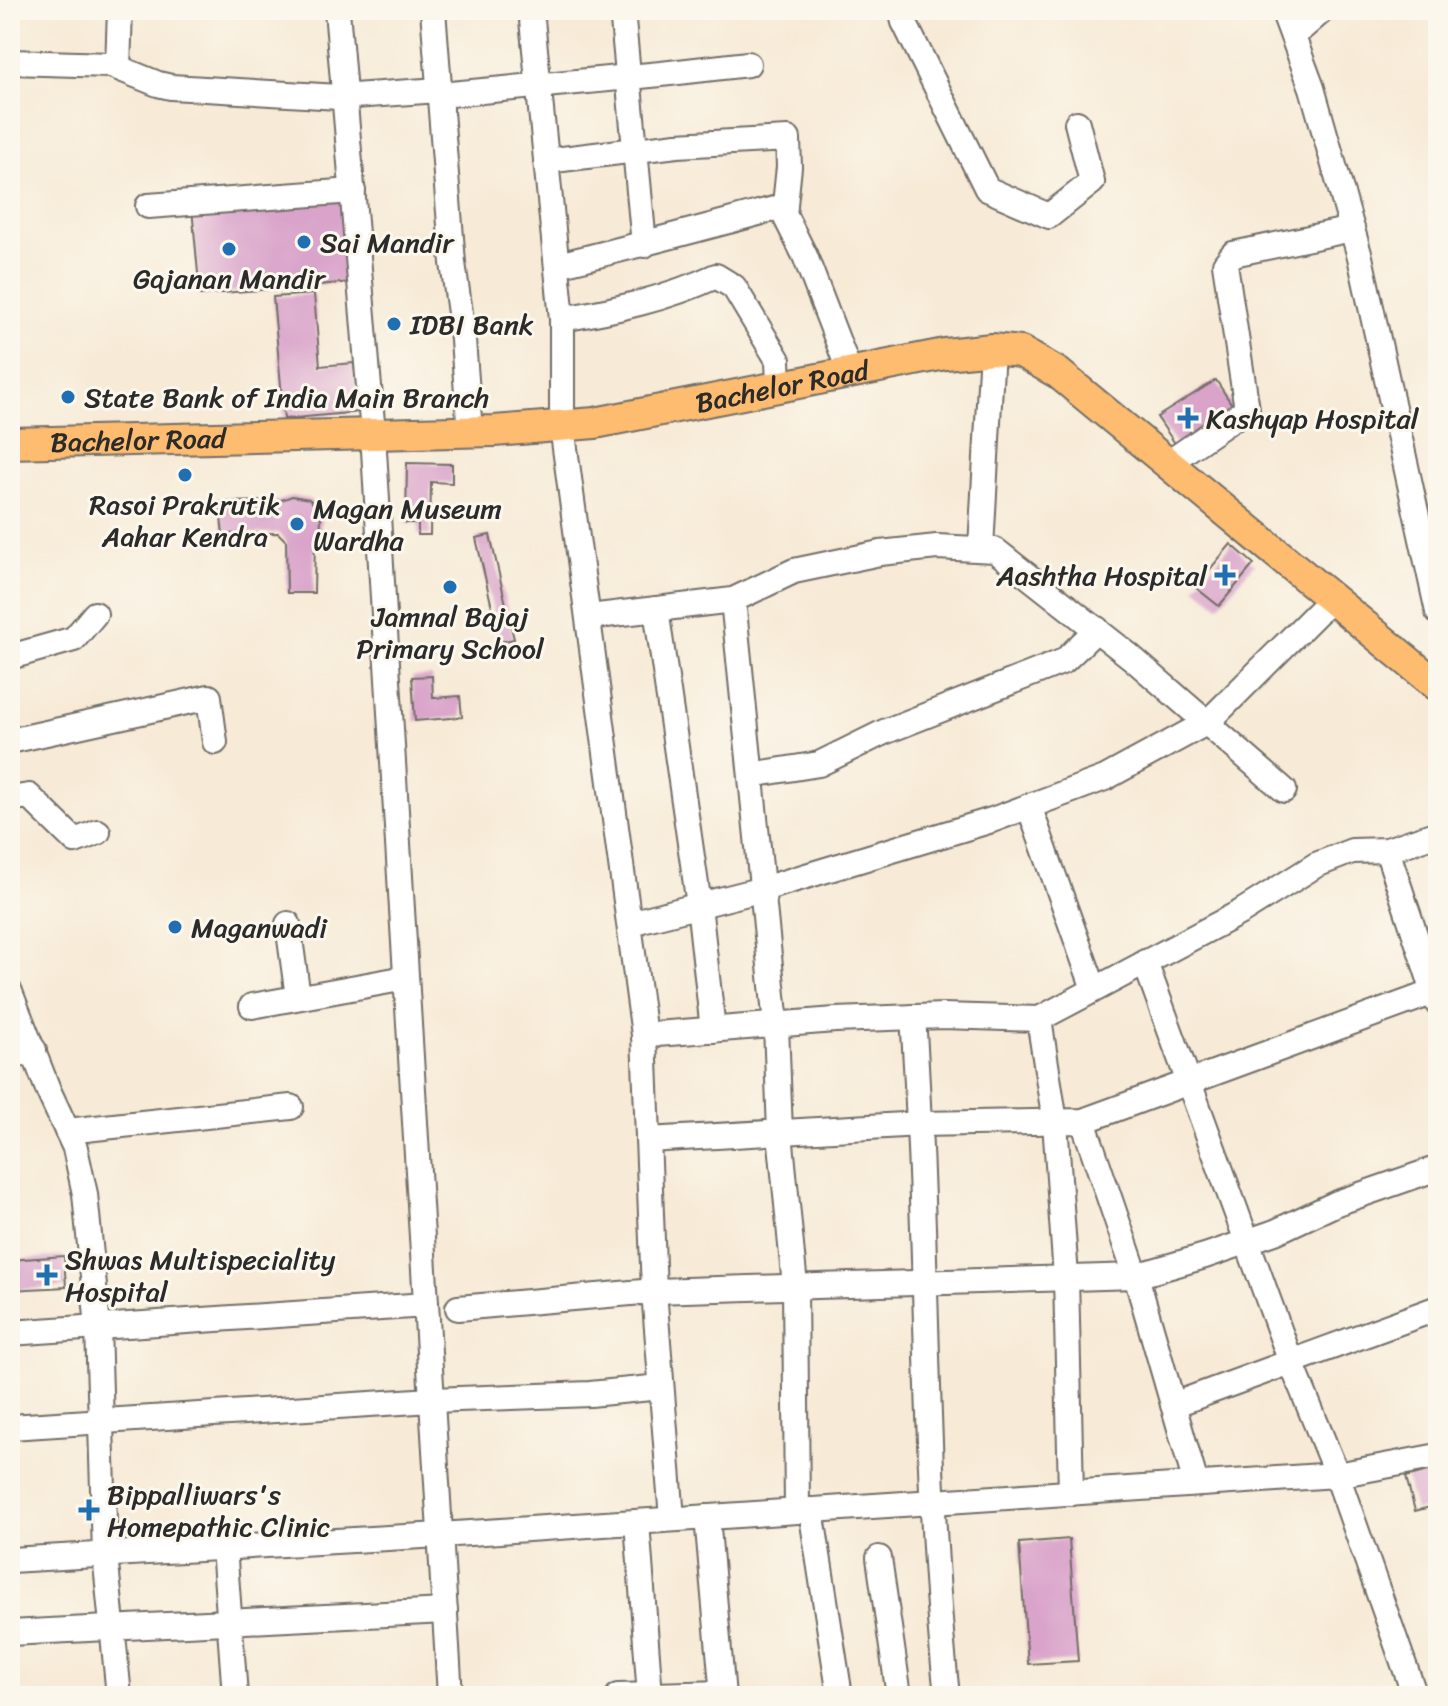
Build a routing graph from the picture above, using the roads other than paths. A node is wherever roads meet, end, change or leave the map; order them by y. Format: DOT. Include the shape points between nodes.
graph roads {
  1 [pos="120,10"];
  2 [pos="337,10"];
  3 [pos="433,10"];
  4 [pos="531,10"];
  5 [pos="622,10"];
  6 [pos="901,10"];
  7 [pos="1283,10"];
  8 [pos="1323,10"];
  9 [pos="1293,36"];
  10 [pos="10,62"];
  11 [pos="748,64"];
  12 [pos="118,67"];
  13 [pos="629,77"];
  14 [pos="539,87"];
  15 [pos="439,92"];
  16 [pos="345,97"];
  17 [pos="1077,123"];
  18 [pos="635,150"];
  19 [pos="546,161"];
  20 [pos="353,191"];
  21 [pos="148,206"];
  22 [pos="785,206"];
  23 [pos="1352,229"];
  24 [pos="644,245"];
  25 [pos="557,265"];
  26 [pos="562,319"];
  27 [pos="992,349"];
  28 [pos="850,373"];
  29 [pos="779,387"];
  30 [pos="562,426"];
  31 [pos="470,432"];
  32 [pos="373,434"];
  33 [pos="10,443"];
  34 [pos="1168,463"];
  35 [pos="981,548"];
  36 [pos="1332,598"];
  37 [pos="733,600"];
  38 [pos="656,609"];
  39 [pos="1438,612"];
  40 [pos="95,614"];
  41 [pos="589,617"];
  42 [pos="1097,629"];
  43 [pos="10,657"];
  44 [pos="1438,686"];
  45 [pos="1208,722"];
  46 [pos="10,741"];
  47 [pos="215,742"];
  48 [pos="751,775"];
  49 [pos="1284,790"];
  50 [pos="10,799"];
  51 [pos="1029,806"];
  52 [pos="98,832"];
  53 [pos="1438,833"];
  54 [pos="1387,850"];
  55 [pos="763,889"];
  56 [pos="699,905"];
  57 [pos="630,923"];
  58 [pos="288,924"];
  59 [pos="1145,962"];
  60 [pos="406,978"];
  61 [pos="1094,989"];
  62 [pos="10,995"];
  63 [pos="298,997"];
  64 [pos="1436,998"];
  65 [pos="252,1006"];
  66 [pos="913,1017"];
  67 [pos="1039,1019"];
  68 [pos="776,1025"];
  69 [pos="713,1030"];
  70 [pos="644,1035"];
  71 [pos="34,1050"];
  72 [pos="10,1058"];
  73 [pos="1189,1082"];
  74 [pos="291,1107"];
  75 [pos="1083,1121"];
  76 [pos="1055,1122"];
  77 [pos="920,1124"];
  78 [pos="67,1131"];
  79 [pos="780,1133"];
  80 [pos="648,1140"];
  81 [pos="1438,1168"];
  82 [pos="1247,1242"];
  83 [pos="1136,1276"];
  84 [pos="1066,1277"];
  85 [pos="926,1282"];
  86 [pos="795,1286"];
  87 [pos="654,1291"];
  88 [pos="426,1305"];
  89 [pos="458,1308"];
  90 [pos="1438,1308"];
  91 [pos="98,1327"];
  92 [pos="10,1333"];
  93 [pos="1291,1362"];
  94 [pos="661,1387"];
  95 [pos="432,1400"];
  96 [pos="1173,1405"];
  97 [pos="101,1420"];
  98 [pos="10,1427"];
  99 [pos="1438,1456"];
  100 [pos="1337,1475"];
  101 [pos="1196,1484"];
  102 [pos="1071,1493"];
  103 [pos="932,1502"];
  104 [pos="804,1510"];
  105 [pos="707,1517"];
  106 [pos="672,1519"];
  107 [pos="637,1522"];
  108 [pos="440,1535"];
  109 [pos="224,1547"];
  110 [pos="105,1554"];
  111 [pos="879,1558"];
  112 [pos="10,1560"];
  113 [pos="445,1611"];
  114 [pos="230,1622"];
  115 [pos="113,1629"];
  116 [pos="10,1633"];
  117 [pos="723,1694"];
  118 [pos="650,1695"];
  119 [pos="119,1696"];
  120 [pos="235,1696"];
  121 [pos="450,1696"];
  122 [pos="618,1696"];
  123 [pos="840,1696"];
  124 [pos="899,1696"];
  125 [pos="947,1696"];
  126 [pos="1415,1696"];
  1 -- 12 [label="street"];
  2 -- 16 [label="street"];
  3 -- 15 [label="street"];
  4 -- 14 [label="street"];
  5 -- 13 [label="street"];
  6 -- 17 [label="street" via="987,189 1049,216 1092,182"];
  7 -- 9 [label="street"];
  8 -- 9 [label="street"];
  9 -- 23 [label="street"];
  10 -- 12 [label="street"];
  11 -- 13 [label="street"];
  12 -- 16 [label="street" via="163,86"];
  13 -- 14 [label="street"];
  13 -- 18 [label="street"];
  14 -- 15 [label="street"];
  14 -- 19 [label="street"];
  15 -- 16 [label="street"];
  15 -- 31 [label="street"];
  16 -- 20 [label="street"];
  18 -- 19 [label="street"];
  18 -- 22 [label="street" via="788,139"];
  18 -- 24 [label="street"];
  19 -- 25 [label="street"];
  20 -- 21 [label="street"];
  20 -- 32 [label="street"];
  22 -- 24 [label="street"];
  22 -- 28 [label="street"];
  23 -- 34 [label="street" via="1227,258 1247,409"];
  23 -- 39 [label="street"];
  24 -- 25 [label="street"];
  25 -- 26 [label="street"];
  26 -- 29 [label="street" via="651,301 716,276 734,287 778,360"];
  26 -- 30 [label="street"];
  27 -- 28 [label="main road, Bachelor Road"];
  27 -- 34 [label="main road, Bachelor Road" via="1021,352 1058,373"];
  27 -- 35 [label="street"];
  28 -- 29 [label="main road, Bachelor Road"];
  29 -- 30 [label="main road, Bachelor Road"];
  30 -- 31 [label="main road, Bachelor Road"];
  30 -- 41 [label="street"];
  31 -- 32 [label="main road, Bachelor Road"];
  32 -- 33 [label="main road, Bachelor Road"];
  32 -- 60 [label="street"];
  34 -- 36 [label="main road, Bachelor Road"];
  35 -- 37 [label="street" via="880,553 794,571"];
  35 -- 42 [label="street" via="995,550"];
  36 -- 44 [label="main road, Bachelor Road"];
  36 -- 45 [label="street"];
  37 -- 38 [label="street"];
  37 -- 48 [label="street"];
  38 -- 41 [label="street"];
  38 -- 56 [label="street"];
  40 -- 43 [label="street" via="74,639"];
  41 -- 57 [label="street"];
  42 -- 45 [label="street"];
  42 -- 48 [label="street" via="1064,661 1005,686 884,732 819,764"];
  45 -- 49 [label="street"];
  45 -- 51 [label="street" via="1105,778"];
  46 -- 47 [label="street" via="209,697"];
  48 -- 55 [label="street"];
  50 -- 52 [label="street" via="29,796 75,841"];
  51 -- 55 [label="street"];
  51 -- 61 [label="street"];
  53 -- 54 [label="street"];
  54 -- 59 [label="street" via="1352,851 1316,865"];
  54 -- 64 [label="street"];
  55 -- 56 [label="street"];
  55 -- 68 [label="street"];
  56 -- 57 [label="street"];
  56 -- 69 [label="street"];
  57 -- 70 [label="street"];
  58 -- 63 [label="street"];
  59 -- 61 [label="street"];
  59 -- 73 [label="street"];
  60 -- 63 [label="street"];
  60 -- 88 [label="street"];
  61 -- 67 [label="street"];
  62 -- 71 [label="street"];
  63 -- 65 [label="street"];
  64 -- 73 [label="street"];
  66 -- 67 [label="street"];
  66 -- 68 [label="street"];
  66 -- 77 [label="street"];
  67 -- 76 [label="street"];
  68 -- 69 [label="street"];
  68 -- 79 [label="street"];
  69 -- 70 [label="street"];
  70 -- 80 [label="street"];
  71 -- 72 [label="street"];
  71 -- 78 [label="street"];
  73 -- 75 [label="street"];
  73 -- 82 [label="street"];
  74 -- 78 [label="street"];
  75 -- 76 [label="street"];
  75 -- 83 [label="street"];
  76 -- 77 [label="street"];
  76 -- 84 [label="street"];
  77 -- 79 [label="street"];
  77 -- 85 [label="street"];
  78 -- 91 [label="street" via="85,1194"];
  79 -- 80 [label="street"];
  79 -- 86 [label="street"];
  80 -- 87 [label="street"];
  81 -- 82 [label="street"];
  82 -- 83 [label="street"];
  82 -- 93 [label="street"];
  83 -- 84 [label="street"];
  83 -- 96 [label="street"];
  84 -- 85 [label="street"];
  84 -- 102 [label="street"];
  85 -- 86 [label="street"];
  85 -- 103 [label="street"];
  86 -- 87 [label="street"];
  86 -- 104 [label="street"];
  87 -- 89 [label="street"];
  87 -- 94 [label="street"];
  88 -- 91 [label="street"];
  88 -- 95 [label="street"];
  90 -- 93 [label="street"];
  91 -- 92 [label="street"];
  91 -- 97 [label="street"];
  93 -- 96 [label="street"];
  93 -- 100 [label="street"];
  94 -- 95 [label="street"];
  94 -- 106 [label="street"];
  95 -- 97 [label="street"];
  95 -- 108 [label="street"];
  96 -- 101 [label="street"];
  97 -- 98 [label="street"];
  97 -- 110 [label="street"];
  99 -- 100 [label="street"];
  100 -- 101 [label="street"];
  100 -- 126 [label="street"];
  101 -- 102 [label="street"];
  102 -- 103 [label="street"];
  103 -- 104 [label="street"];
  103 -- 125 [label="street"];
  104 -- 105 [label="street"];
  104 -- 123 [label="street"];
  105 -- 106 [label="street"];
  105 -- 117 [label="street"];
  106 -- 107 [label="street"];
  107 -- 108 [label="street"];
  107 -- 118 [label="street"];
  108 -- 109 [label="street"];
  108 -- 113 [label="street"];
  109 -- 110 [label="street"];
  109 -- 114 [label="street"];
  110 -- 112 [label="street"];
  110 -- 115 [label="street"];
  111 -- 124 [label="street"];
  113 -- 114 [label="street"];
  113 -- 121 [label="street"];
  114 -- 115 [label="street"];
  114 -- 120 [label="street"];
  115 -- 116 [label="street"];
  115 -- 119 [label="street"];
  117 -- 118 [label="street"];
  118 -- 122 [label="street"];
}
